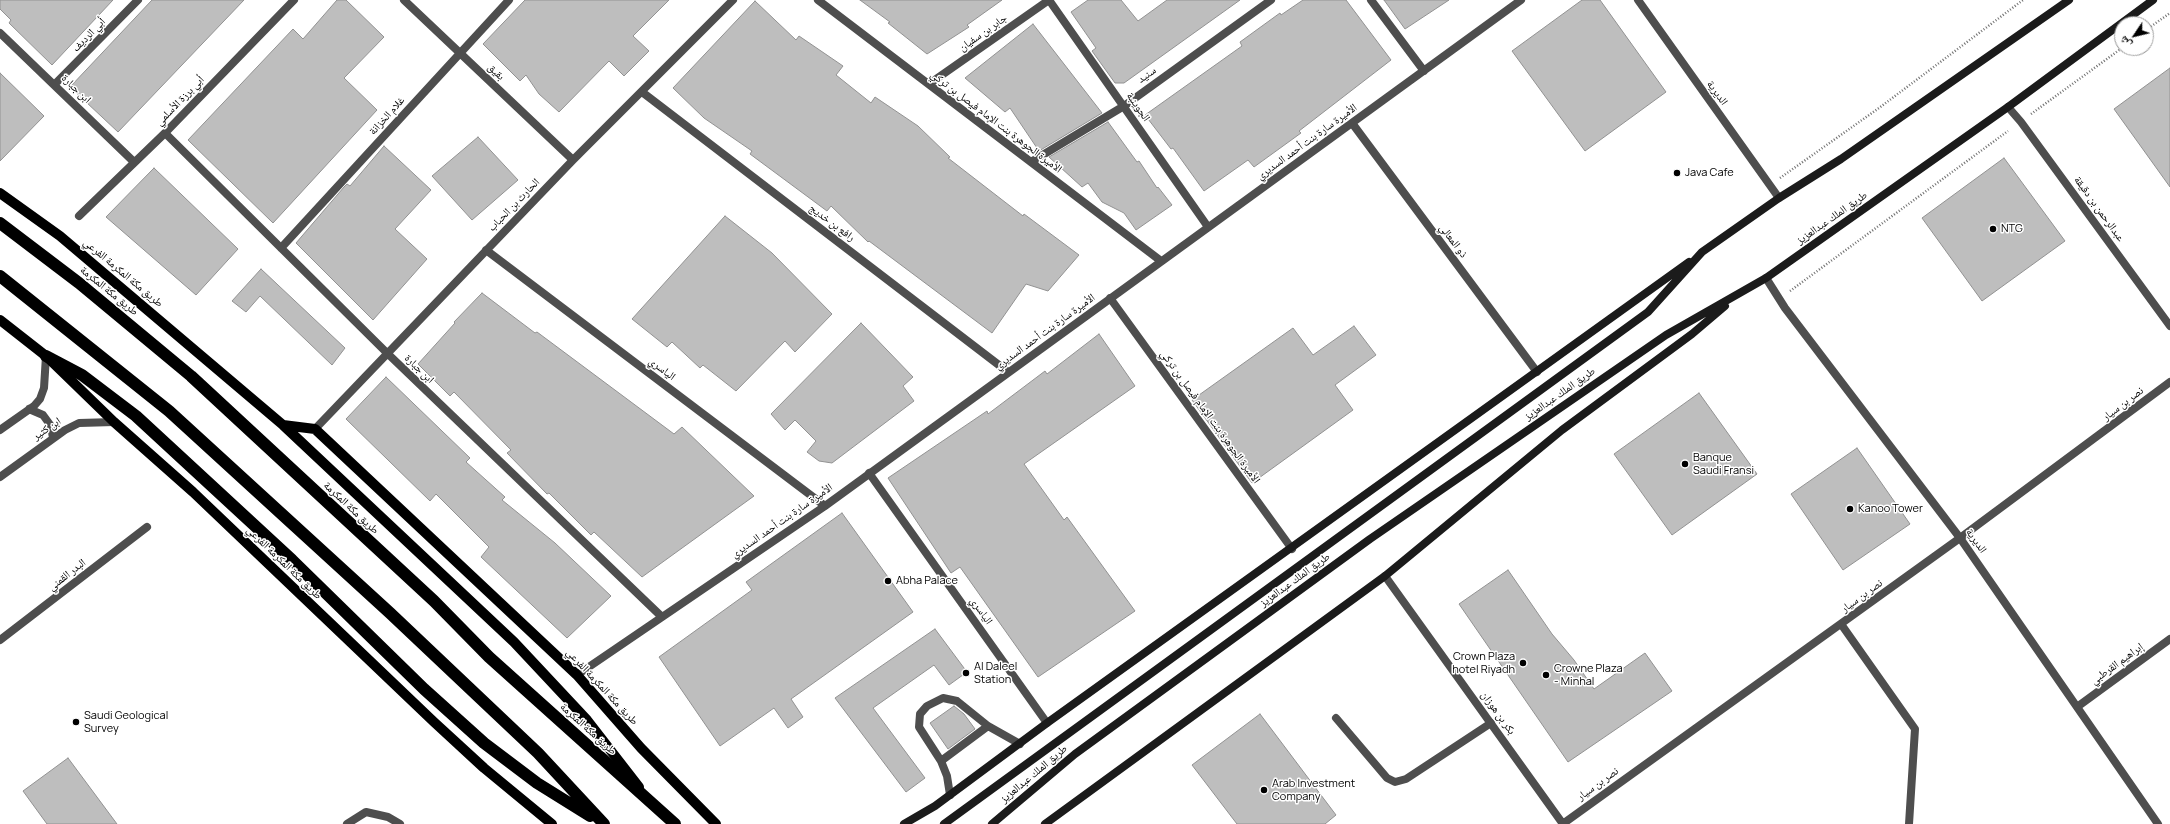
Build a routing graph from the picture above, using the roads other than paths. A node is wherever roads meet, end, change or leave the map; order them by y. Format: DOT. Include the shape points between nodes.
graph roads {
  1 [pos="138,0"];
  2 [pos="294,0"];
  3 [pos="404,0"];
  4 [pos="510,0"];
  5 [pos="733,0"];
  6 [pos="820,0"];
  7 [pos="1049,0"];
  8 [pos="1272,0"];
  9 [pos="1371,0"];
  10 [pos="1521,0"];
  11 [pos="1638,0"];
  12 [pos="2069,0"];
  13 [pos="2153,0"];
  14 [pos="0,34"];
  15 [pos="459,52"];
  16 [pos="1424,71"];
  17 [pos="55,84"];
  18 [pos="929,84"];
  19 [pos="642,92"];
  20 [pos="1124,106"];
  21 [pos="2008,107"];
  22 [pos="1352,123"];
  23 [pos="165,133"];
  24 [pos="573,160"];
  25 [pos="134,162"];
  26 [pos="1031,162"];
  27 [pos="0,193"];
  28 [pos="1779,198"];
  29 [pos="79,216"];
  30 [pos="0,223"];
  31 [pos="1208,227"];
  32 [pos="281,248"];
  33 [pos="486,250"];
  34 [pos="1702,252"];
  35 [pos="1161,261"];
  36 [pos="0,276"];
  37 [pos="1766,278"];
  38 [pos="1738,294"];
  39 [pos="1110,298"];
  40 [pos="1,323"];
  41 [pos="2170,326"];
  42 [pos="387,353"];
  43 [pos="46,356"];
  44 [pos="1008,372"];
  45 [pos="1537,372"];
  46 [pos="2170,382"];
  47 [pos="29,409"];
  48 [pos="114,422"];
  49 [pos="282,425"];
  50 [pos="0,430"];
  51 [pos="315,430"];
  52 [pos="53,438"];
  53 [pos="869,473"];
  54 [pos="0,476"];
  55 [pos="825,506"];
  56 [pos="147,527"];
  57 [pos="1960,538"];
  58 [pos="1292,549"];
  59 [pos="1385,576"];
  60 [pos="662,617"];
  61 [pos="1841,624"];
  62 [pos="2170,639"];
  63 [pos="0,640"];
  64 [pos="577,675"];
  65 [pos="2077,707"];
  66 [pos="1336,718"];
  67 [pos="1047,723"];
  68 [pos="1491,723"];
  69 [pos="988,726"];
  70 [pos="1020,744"];
  71 [pos="941,761"];
  72 [pos="950,795"];
  73 [pos="652,804"];
  74 [pos="1564,823"];
  75 [pos="347,824"];
  76 [pos="400,824"];
  77 [pos="552,824"];
  78 [pos="603,824"];
  79 [pos="675,824"];
  80 [pos="716,824"];
  81 [pos="904,824"];
  82 [pos="944,824"];
  83 [pos="992,824"];
  84 [pos="1045,824"];
  85 [pos="1909,824"];
  86 [pos="2158,824"];
  1 -- 17 [label="street, أبي الرديف"];
  2 -- 23 [label="street, أبي برزة الأسلمي"];
  3 -- 15 [label="street, بقيق"];
  4 -- 15 [label="street, غلام الخزانة"];
  5 -- 19 [label="street, الحارث بن الحباب"];
  6 -- 18 [label="street, الأميرة الجوهرة بنت الإمام فيصل بن تركي"];
  7 -- 18 [label="street, جابر بن سفيان"];
  7 -- 20 [label="street, الجوينبة"];
  8 -- 20 [label="street, سنيد"];
  9 -- 16 [label="street"];
  10 -- 16 [label="street, الأميرة سارة بنت أحمد السديري"];
  11 -- 28 [label="street, الديرية"];
  12 -- 28 [label="main road, طريق الملك عبدالعزيز" via="1841,159"];
  13 -- 21 [label="main road, طريق الملك عبدالعزيز"];
  14 -- 17 [label="street, ابن جبارة"];
  15 -- 24 [label="street, بقيق"];
  15 -- 32 [label="street, غلام الخزانة"];
  16 -- 22 [label="street, الأميرة سارة بنت أحمد السديري"];
  17 -- 25 [label="street, ابن جبارة"];
  18 -- 26 [label="street, الأميرة الجوهرة بنت الإمام فيصل بن تركي"];
  19 -- 24 [label="street, الحارث بن الحباب"];
  19 -- 44 [label="street, رافع بن خديج"];
  20 -- 26 [label="street, سنيد"];
  20 -- 31 [label="street, الجوينبة"];
  21 -- 37 [label="main road, طريق الملك عبدالعزيز"];
  21 -- 41 [label="street, عبدالرحمن بن دقيقة"];
  22 -- 31 [label="street, الأميرة سارة بنت أحمد السديري"];
  22 -- 45 [label="street, ذو المعالي"];
  23 -- 25 [label="street, أبي برزة الأسلمي"];
  23 -- 32 [label="street, ابن جبارة"];
  24 -- 33 [label="street, الحارث بن الحباب"];
  25 -- 29 [label="street, أبي برزة الأسلمي"];
  26 -- 35 [label="street, الأميرة الجوهرة بنت الإمام فيصل بن تركي"];
  27 -- 49 [label="main road, طريق مكة المكرمة الفرعي" via="60,236"];
  28 -- 34 [label="main road, طريق الملك عبدالعزيز"];
  30 -- 73 [label="highway, طريق مكة المكرمة" via="79,283 191,376 434,601 489,657"];
  31 -- 35 [label="street, الأميرة سارة بنت أحمد السديري"];
  32 -- 42 [label="street, ابن جبارة"];
  33 -- 42 [label="street, الحارث بن الحباب"];
  33 -- 55 [label="street, الياسري"];
  34 -- 45 [label="main road"];
  34 -- 82 [label="main road, طريق الملك عبدالعزيز" via="1648,312"];
  35 -- 39 [label="street, الأميرة سارة بنت أحمد السديري"];
  36 -- 78 [label="highway" via="169,411 521,737"];
  37 -- 38 [label="main road, طريق الملك عبدالعزيز"];
  37 -- 57 [label="street, الديرية"];
  38 -- 59 [label="main road" via="1692,334 1562,430"];
  38 -- 83 [label="main road, طريق الملك عبدالعزيز" via="1666,335 1370,539 1075,754"];
  39 -- 44 [label="street, الأميرة سارة بنت أحمد السديري"];
  39 -- 58 [label="street, الأميرة الجوهرة بنت الإمام فيصل بن تركي"];
  40 -- 43 [label="main road, طريق مكة المكرمة الفرعي"];
  42 -- 51 [label="street, الحارث بن الحباب"];
  42 -- 60 [label="street, ابن جبارة"];
  43 -- 47 [label="street" via="44,388 40,399"];
  43 -- 48 [label="main road, طريق مكة المكرمة الفرعي"];
  43 -- 78 [label="highway" via="82,375 136,416 484,743 537,783"];
  44 -- 53 [label="street, الأميرة سارة بنت أحمد السديري"];
  45 -- 58 [label="main road"];
  46 -- 57 [label="street, نصر بن سيار"];
  47 -- 50 [label="street"];
  47 -- 52 [label="street" via="43,415 51,426"];
  48 -- 52 [label="street, ابن كثير" via="79,423"];
  48 -- 77 [label="main road, طريق مكة المكرمة الفرعي" via="193,492 484,768"];
  49 -- 51 [label="main road"];
  49 -- 73 [label="main road, طريق مكة المكرمة الفرعي" via="514,642 587,720"];
  51 -- 64 [label="main road, طريق مكة المكرمة الفرعي"];
  52 -- 54 [label="street, ابن كثير"];
  53 -- 55 [label="street, الأميرة سارة بنت أحمد السديري"];
  53 -- 67 [label="street, الياسري"];
  55 -- 60 [label="street, الأميرة سارة بنت أحمد السديري"];
  56 -- 63 [label="street, البدر القمني"];
  57 -- 61 [label="street, نصر بن سيار"];
  57 -- 65 [label="street, الديرية"];
  58 -- 67 [label="main road"];
  59 -- 68 [label="street, بكر بن هوزان"];
  59 -- 84 [label="main road"];
  60 -- 64 [label="street, الأميرة سارة بنت أحمد السديري"];
  61 -- 74 [label="street, نصر بن سيار"];
  61 -- 85 [label="street" via="1915,729"];
  62 -- 65 [label="street, إبراهيم القرطبي"];
  64 -- 80 [label="main road, طريق مكة المكرمة الفرعي" via="641,748"];
  65 -- 86 [label="street, الديرية"];
  66 -- 68 [label="street" via="1387,778 1395,782 1406,779"];
  67 -- 70 [label="main road"];
  68 -- 74 [label="street, بكر بن هوزان"];
  69 -- 70 [label="street"];
  69 -- 71 [label="street"];
  69 -- 71 [label="street" via="957,701 943,698 927,706 920,714 919,728"];
  70 -- 72 [label="main road"];
  71 -- 72 [label="street"];
  72 -- 81 [label="main road"];
  73 -- 79 [label="highway, طريق مكة المكرمة"];
  75 -- 76 [label="street" via="366,812 388,817"];
}
